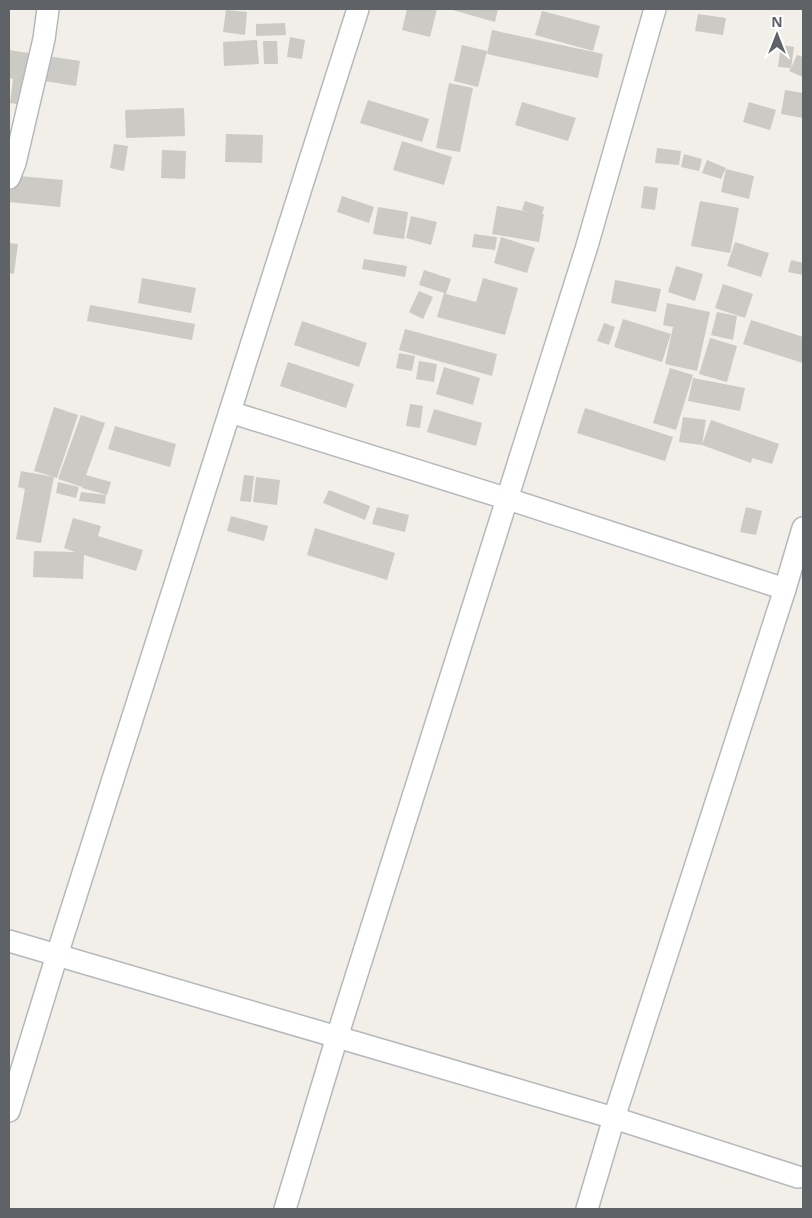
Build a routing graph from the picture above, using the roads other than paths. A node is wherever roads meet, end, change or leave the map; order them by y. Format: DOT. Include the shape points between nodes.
graph roads {
  1 [pos="48,9"];
  2 [pos="358,9"];
  3 [pos="655,9"];
  4 [pos="9,178"];
  5 [pos="230,412"];
  6 [pos="508,499"];
  7 [pos="803,528"];
  8 [pos="786,589"];
  9 [pos="9,941"];
  10 [pos="56,955"];
  11 [pos="337,1036"];
  12 [pos="9,1111"];
  13 [pos="614,1118"];
  14 [pos="798,1177"];
  15 [pos="285,1209"];
  16 [pos="588,1209"];
  1 -- 4 [label="street" via="42,48"];
  2 -- 5 [label="street"];
  3 -- 6 [label="street" via="587,246"];
  5 -- 6 [label="street"];
  5 -- 10 [label="street"];
  6 -- 8 [label="street"];
  6 -- 11 [label="street"];
  7 -- 8 [label="street"];
  8 -- 13 [label="street"];
  9 -- 10 [label="street"];
  10 -- 11 [label="street"];
  10 -- 12 [label="street"];
  11 -- 13 [label="street"];
  11 -- 15 [label="street"];
  13 -- 14 [label="street"];
  13 -- 16 [label="street"];
}
